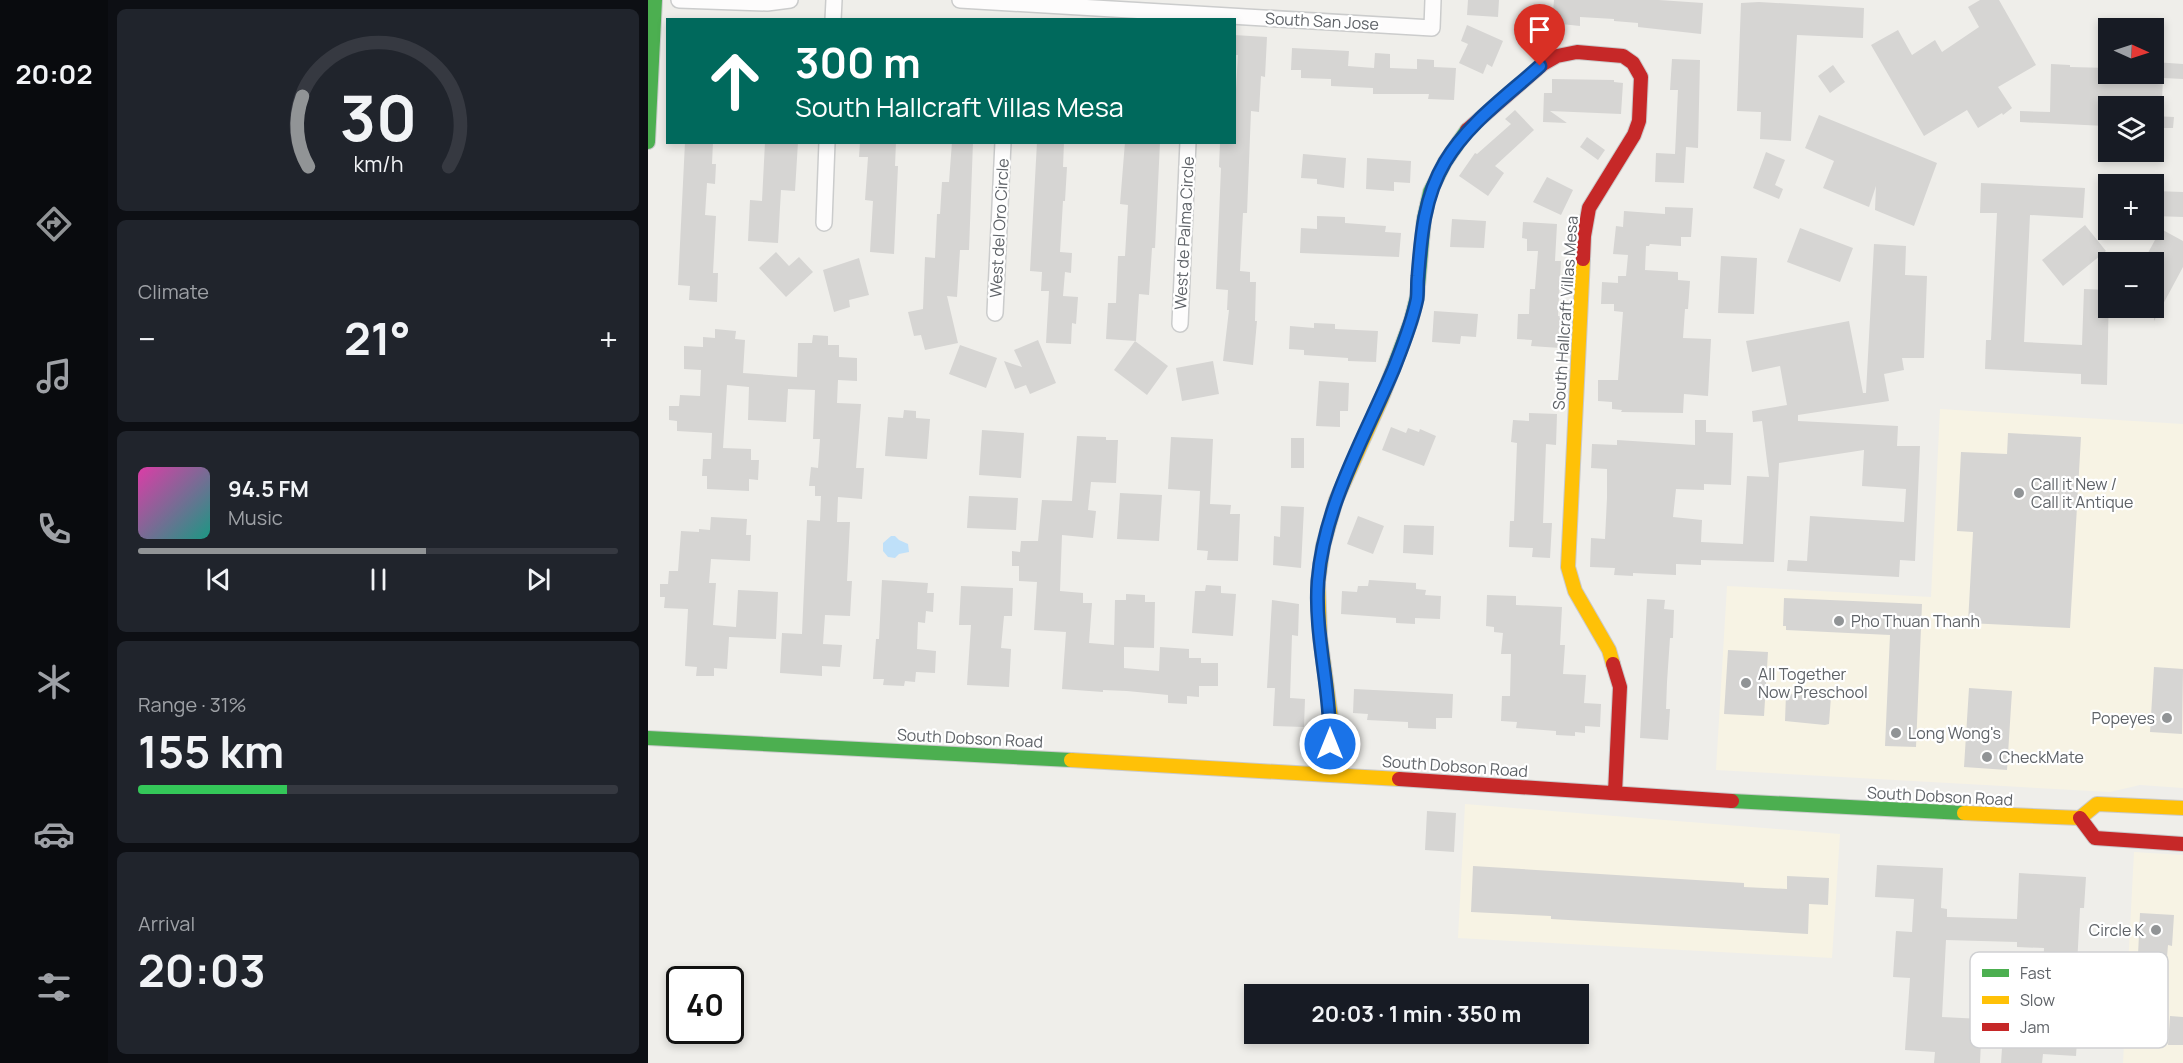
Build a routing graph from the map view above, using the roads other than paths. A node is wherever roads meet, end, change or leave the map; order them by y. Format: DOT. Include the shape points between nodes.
graph roads {
  1 [pos="656,0"];
  2 [pos="679,0"];
  3 [pos="790,0"];
  4 [pos="834,0"];
  5 [pos="960,0"];
  6 [pos="1433,0"];
  7 [pos="1194,16"];
  8 [pos="833,18"];
  9 [pos="1234,18"];
  10 [pos="1236,18"];
  11 [pos="648,142"];
  12 [pos="827,144"];
  13 [pos="1004,144"];
  14 [pos="1188,144"];
  15 [pos="824,223"];
  16 [pos="995,313"];
  17 [pos="1180,324"];
  18 [pos="648,738"];
  19 [pos="1329,774"];
  20 [pos="1615,794"];
  21 [pos="2183,808"];
  22 [pos="2080,819"];
  23 [pos="2183,844"];
  1 -- 11 [label="street"];
  2 -- 3 [label="street"];
  4 -- 8 [label="street"];
  5 -- 7 [label="street, South San Jose" via="1010,11"];
  6 -- 10 [label="street, South San Jose" via="1432,28"];
  7 -- 9 [label="street, South San Jose"];
  12 -- 15 [label="street"];
  13 -- 16 [label="street, West del Oro Circle"];
  14 -- 17 [label="street, West de Palma Circle"];
  18 -- 19 [label="street, South Dobson Road"];
  19 -- 20 [label="street, South Dobson Road"];
  19 -- 20 [label="street, South Hallcraft Villas Mesa" via="1331,718 1320,637 1318,582 1323,546 1336,500 1412,321 1430,192 1464,133 1533,73 1557,56 1577,52 1623,56 1633,63 1641,77 1638,126 1589,208 1570,505 1568,567 1575,591 1609,650 1620,687"];
  20 -- 22 [label="street, South Dobson Road"];
  21 -- 22 [label="street" via="2097,804"];
  22 -- 23 [label="street" via="2095,838"];
}
